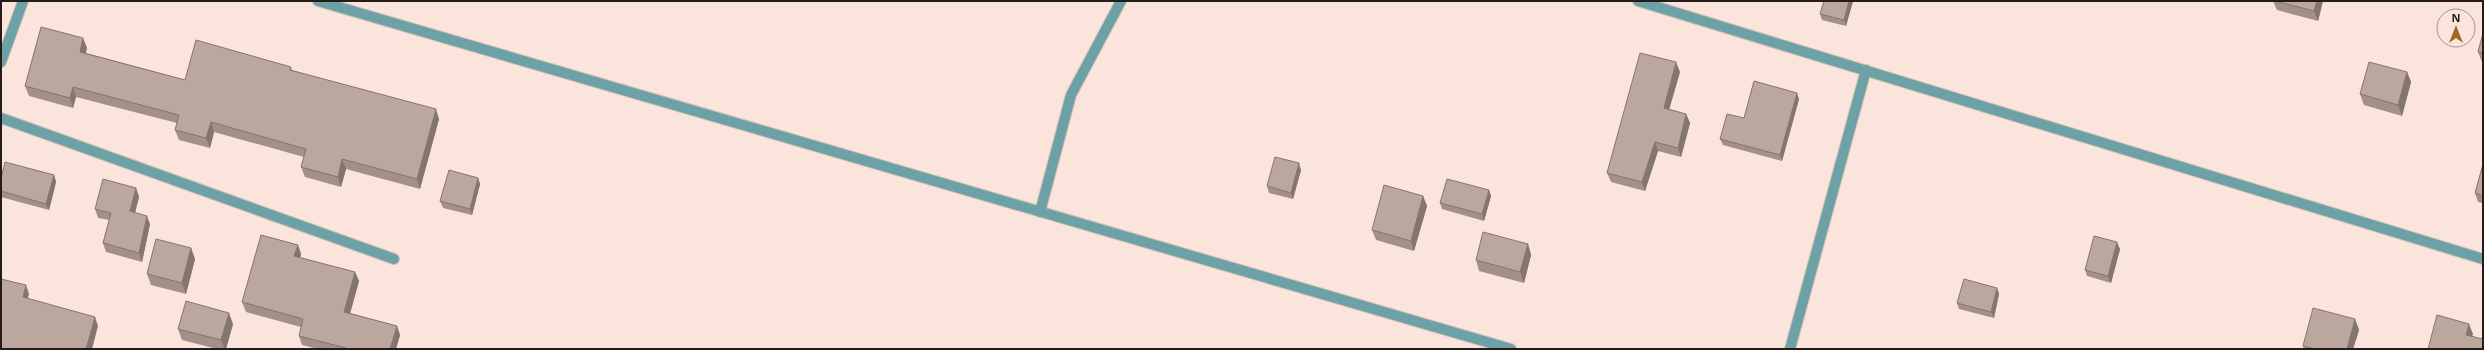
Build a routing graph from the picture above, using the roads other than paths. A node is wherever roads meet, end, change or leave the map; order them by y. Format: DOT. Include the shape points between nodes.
graph roads {
  1 [pos="23,1"];
  2 [pos="318,1"];
  3 [pos="1122,1"];
  4 [pos="1638,1"];
  5 [pos="1,62"];
  6 [pos="1866,70"];
  7 [pos="1,118"];
  8 [pos="1040,212"];
  9 [pos="394,259"];
  10 [pos="2483,259"];
  11 [pos="1511,349"];
  12 [pos="1790,349"];
  1 -- 5 [label="street"];
  2 -- 8 [label="street"];
  3 -- 8 [label="street" via="1071,95"];
  4 -- 6 [label="street"];
  6 -- 10 [label="street"];
  6 -- 12 [label="street"];
  7 -- 9 [label="street"];
  8 -- 11 [label="street"];
}
